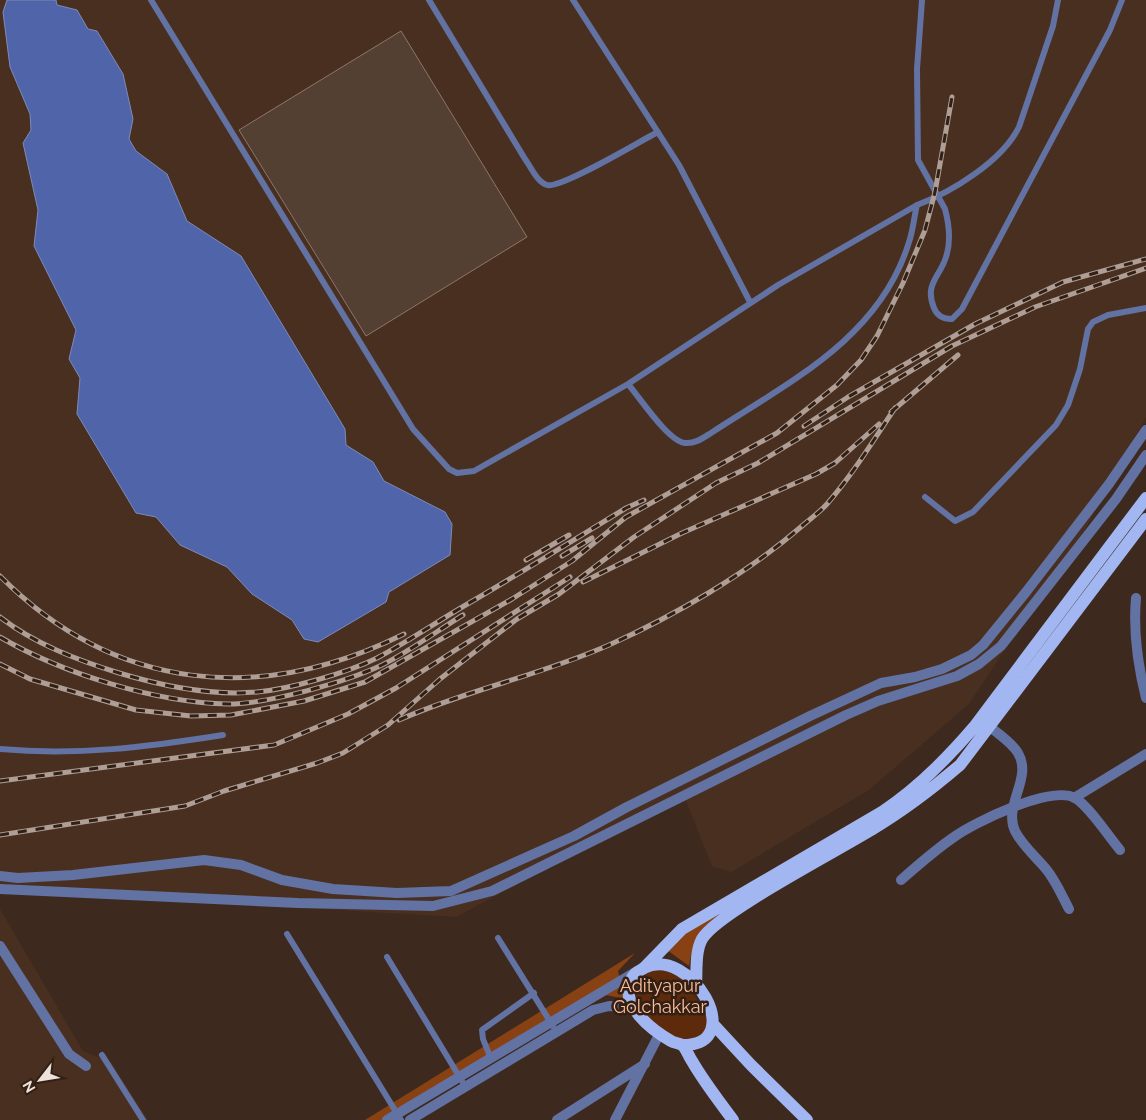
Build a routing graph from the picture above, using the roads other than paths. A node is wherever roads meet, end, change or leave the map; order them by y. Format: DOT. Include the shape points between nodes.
graph roads {
  1 [pos="151,0"];
  2 [pos="429,0"];
  3 [pos="572,0"];
  4 [pos="922,0"];
  5 [pos="1058,0"];
  6 [pos="1122,0"];
  7 [pos="658,132"];
  8 [pos="938,197"];
  9 [pos="917,205"];
  10 [pos="750,302"];
  11 [pos="1146,308"];
  12 [pos="628,384"];
  13 [pos="1146,430"];
  14 [pos="1146,454"];
  15 [pos="925,497"];
  16 [pos="1146,498"];
  17 [pos="1146,519"];
  18 [pos="1136,598"];
  19 [pos="948,666"];
  20 [pos="957,676"];
  21 [pos="1146,698"];
  22 [pos="990,727"];
  23 [pos="224,734"];
  24 [pos="0,750"];
  25 [pos="1146,754"];
  26 [pos="1074,798"];
  27 [pos="1012,808"];
  28 [pos="1120,850"];
  29 [pos="0,876"];
  30 [pos="484,878"];
  31 [pos="901,880"];
  32 [pos="0,889"];
  33 [pos="492,891"];
  34 [pos="1070,909"];
  35 [pos="286,934"];
  36 [pos="498,938"];
  37 [pos="0,946"];
  38 [pos="387,957"];
  39 [pos="643,968"];
  40 [pos="696,984"];
  41 [pos="534,993"];
  42 [pos="632,1007"];
  43 [pos="713,1024"];
  44 [pos="554,1027"];
  45 [pos="660,1033"];
  46 [pos="683,1045"];
  47 [pos="102,1055"];
  48 [pos="491,1058"];
  49 [pos="645,1064"];
  50 [pos="86,1066"];
  51 [pos="462,1082"];
  52 [pos="399,1117"];
  53 [pos="143,1120"];
  54 [pos="387,1120"];
  55 [pos="410,1120"];
  56 [pos="557,1120"];
  57 [pos="615,1120"];
  58 [pos="733,1120"];
  59 [pos="808,1120"];
  1 -- 12 [label="lane" via="413,429 449,469 457,473 474,471"];
  2 -- 7 [label="lane" via="525,159 545,184 560,184"];
  3 -- 7 [label="lane"];
  4 -- 8 [label="lane" via="918,160"];
  5 -- 8 [label="lane" via="1053,26 1013,138 993,159"];
  6 -- 8 [label="lane" via="1110,30 962,309 952,319 936,313 929,296 946,256 949,240 946,209"];
  7 -- 10 [label="lane" via="679,165"];
  8 -- 9 [label="lane"];
  9 -- 10 [label="lane"];
  9 -- 12 [label="lane" via="910,242 884,297 871,316 825,358 711,433 698,441 685,443 673,438"];
  10 -- 12 [label="lane"];
  11 -- 15 [label="lane" via="1108,315 1093,322 1088,329 1074,390 1060,418 973,512 955,521"];
  13 -- 19 [label="street" via="1109,484 983,645"];
  14 -- 20 [label="street" via="1116,499 1001,646 980,664"];
  16 -- 39 [label="main road" via="946,761 912,792 882,812 682,929"];
  17 -- 22 [label="main road"];
  18 -- 21 [label="street" via="1134,619"];
  19 -- 20 [label="street"];
  19 -- 30 [label="street" via="915,677 881,683"];
  20 -- 33 [label="street" via="878,701 846,715"];
  22 -- 27 [label="street" via="1021,759 1021,780"];
  22 -- 40 [label="main road" via="960,765 912,803 744,905 711,929 702,939 699,949"];
  23 -- 24 [label="lane" via="144,748 86,752"];
  25 -- 26 [label="street"];
  26 -- 27 [label="street" via="1055,796"];
  26 -- 28 [label="street"];
  27 -- 31 [label="street" via="956,835"];
  27 -- 34 [label="street" via="1015,830 1047,870"];
  29 -- 30 [label="street" via="73,875 204,860 242,865 282,880 333,889 397,893 451,891"];
  30 -- 33 [label="street"];
  32 -- 33 [label="street" via="433,906"];
  35 -- 52 [label="lane"];
  36 -- 41 [label="lane"];
  37 -- 50 [label="street" via="69,1054"];
  38 -- 51 [label="lane"];
  39 -- 40 [label="main road" via="655,964 672,966"];
  39 -- 42 [label="main road" via="631,979 629,986"];
  39 -- 44 [label="street" via="620,980"];
  40 -- 43 [label="main road" via="711,1006"];
  41 -- 44 [label="lane"];
  41 -- 48 [label="lane" via="482,1030 482,1039"];
  42 -- 44 [label="street" via="609,1006"];
  42 -- 45 [label="main road"];
  43 -- 46 [label="main road" via="704,1039"];
  43 -- 59 [label="main road"];
  44 -- 48 [label="street"];
  44 -- 51 [label="street"];
  45 -- 46 [label="main road"];
  45 -- 49 [label="street"];
  46 -- 58 [label="main road"];
  47 -- 53 [label="lane"];
  48 -- 51 [label="street"];
  49 -- 56 [label="street"];
  49 -- 57 [label="street"];
  51 -- 52 [label="street"];
  51 -- 55 [label="street"];
  52 -- 54 [label="street"];
}
